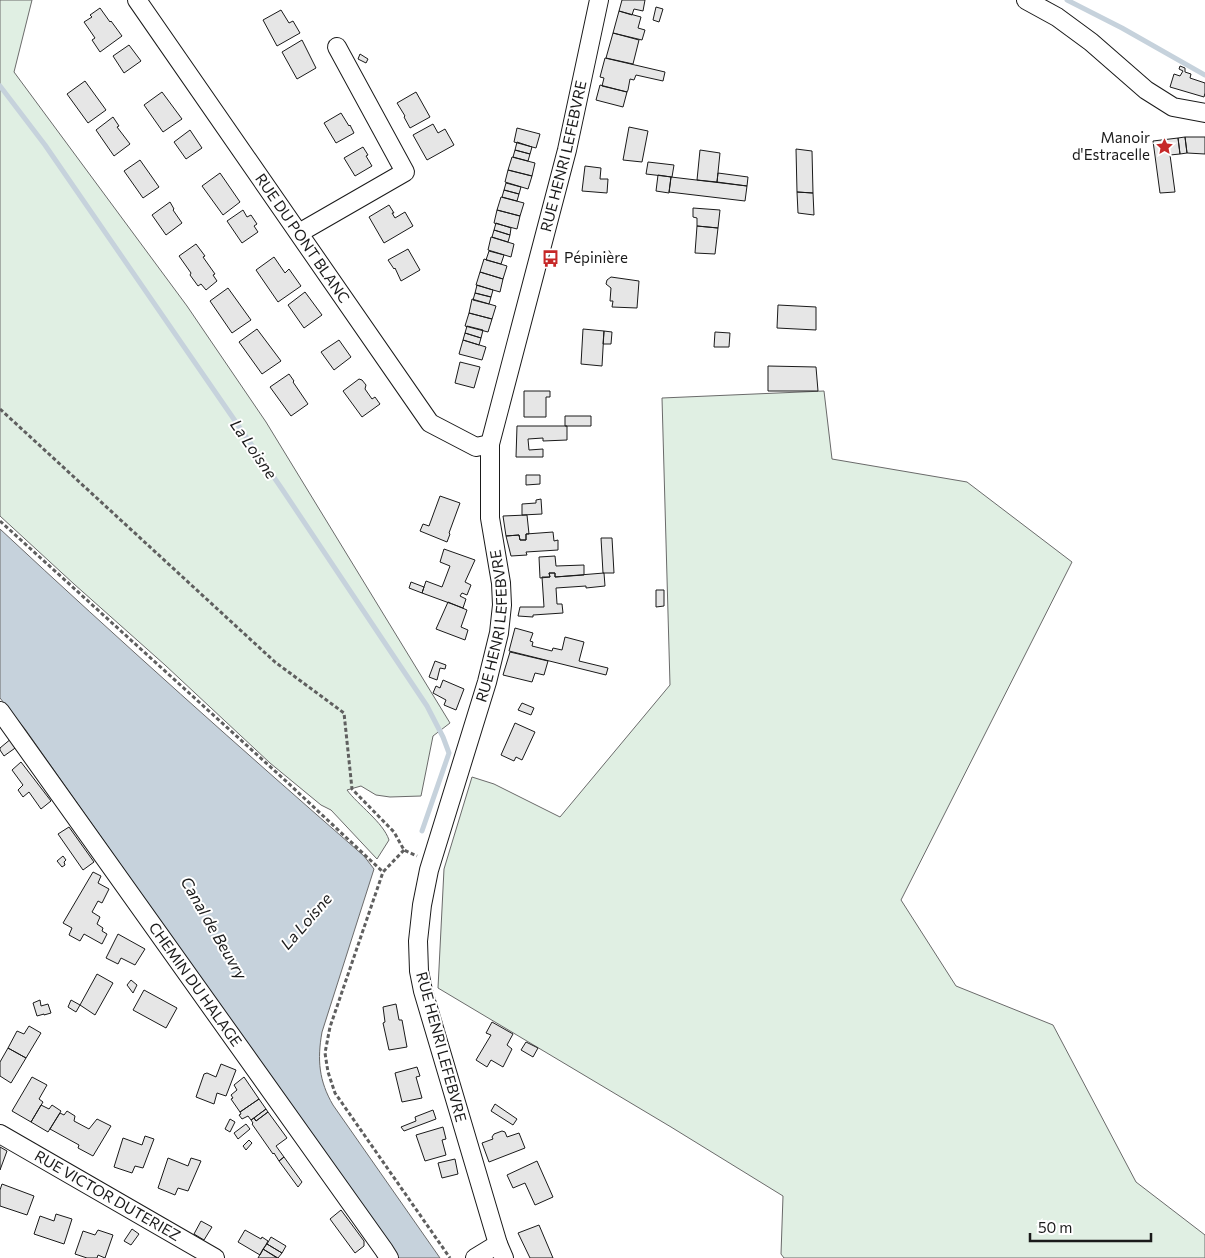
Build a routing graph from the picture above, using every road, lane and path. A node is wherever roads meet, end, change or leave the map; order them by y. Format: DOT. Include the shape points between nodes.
graph roads {
  1 [pos="137,0"];
  2 [pos="599,0"];
  3 [pos="1026,0"];
  4 [pos="337,47"];
  5 [pos="1205,113"];
  6 [pos="299,233"];
  7 [pos="0,409"];
  8 [pos="490,444"];
  9 [pos="0,520"];
  10 [pos="0,711"];
  11 [pos="404,850"];
  12 [pos="431,863"];
  13 [pos="383,872"];
  14 [pos="0,1134"];
  15 [pos="501,1251"];
  16 [pos="216,1258"];
  17 [pos="388,1258"];
  18 [pos="450,1258"];
  19 [pos="476,1258"];
  1 -- 6 [label="street, RUE DU PONT BLANC"];
  2 -- 8 [label="street, RUE HENRI LEFEBVRE" via="567,150"];
  3 -- 5 [label="street" via="1057,17 1091,42 1146,90 1173,107"];
  4 -- 6 [label="street" via="405,172"];
  6 -- 8 [label="street, RUE DU PONT BLANC" via="430,423 476,447"];
  7 -- 11 [label="path" via="275,662 344,714 352,789 394,832"];
  8 -- 12 [label="street, RUE HENRI LEFEBVRE" via="490,518 501,582 499,634"];
  9 -- 13 [label="path"];
  10 -- 17 [label="street, CHEMIN DU HALAGE"];
  11 -- 12 [label="path"];
  11 -- 13 [label="path"];
  12 -- 15 [label="street, RUE HENRI LEFEBVRE" via="422,905 419,970"];
  13 -- 18 [label="path" via="330,1027 325,1053 328,1072 334,1093"];
  14 -- 16 [label="street, RUE VICTOR DUTERIEZ"];
  15 -- 19 [label="street"];
}
